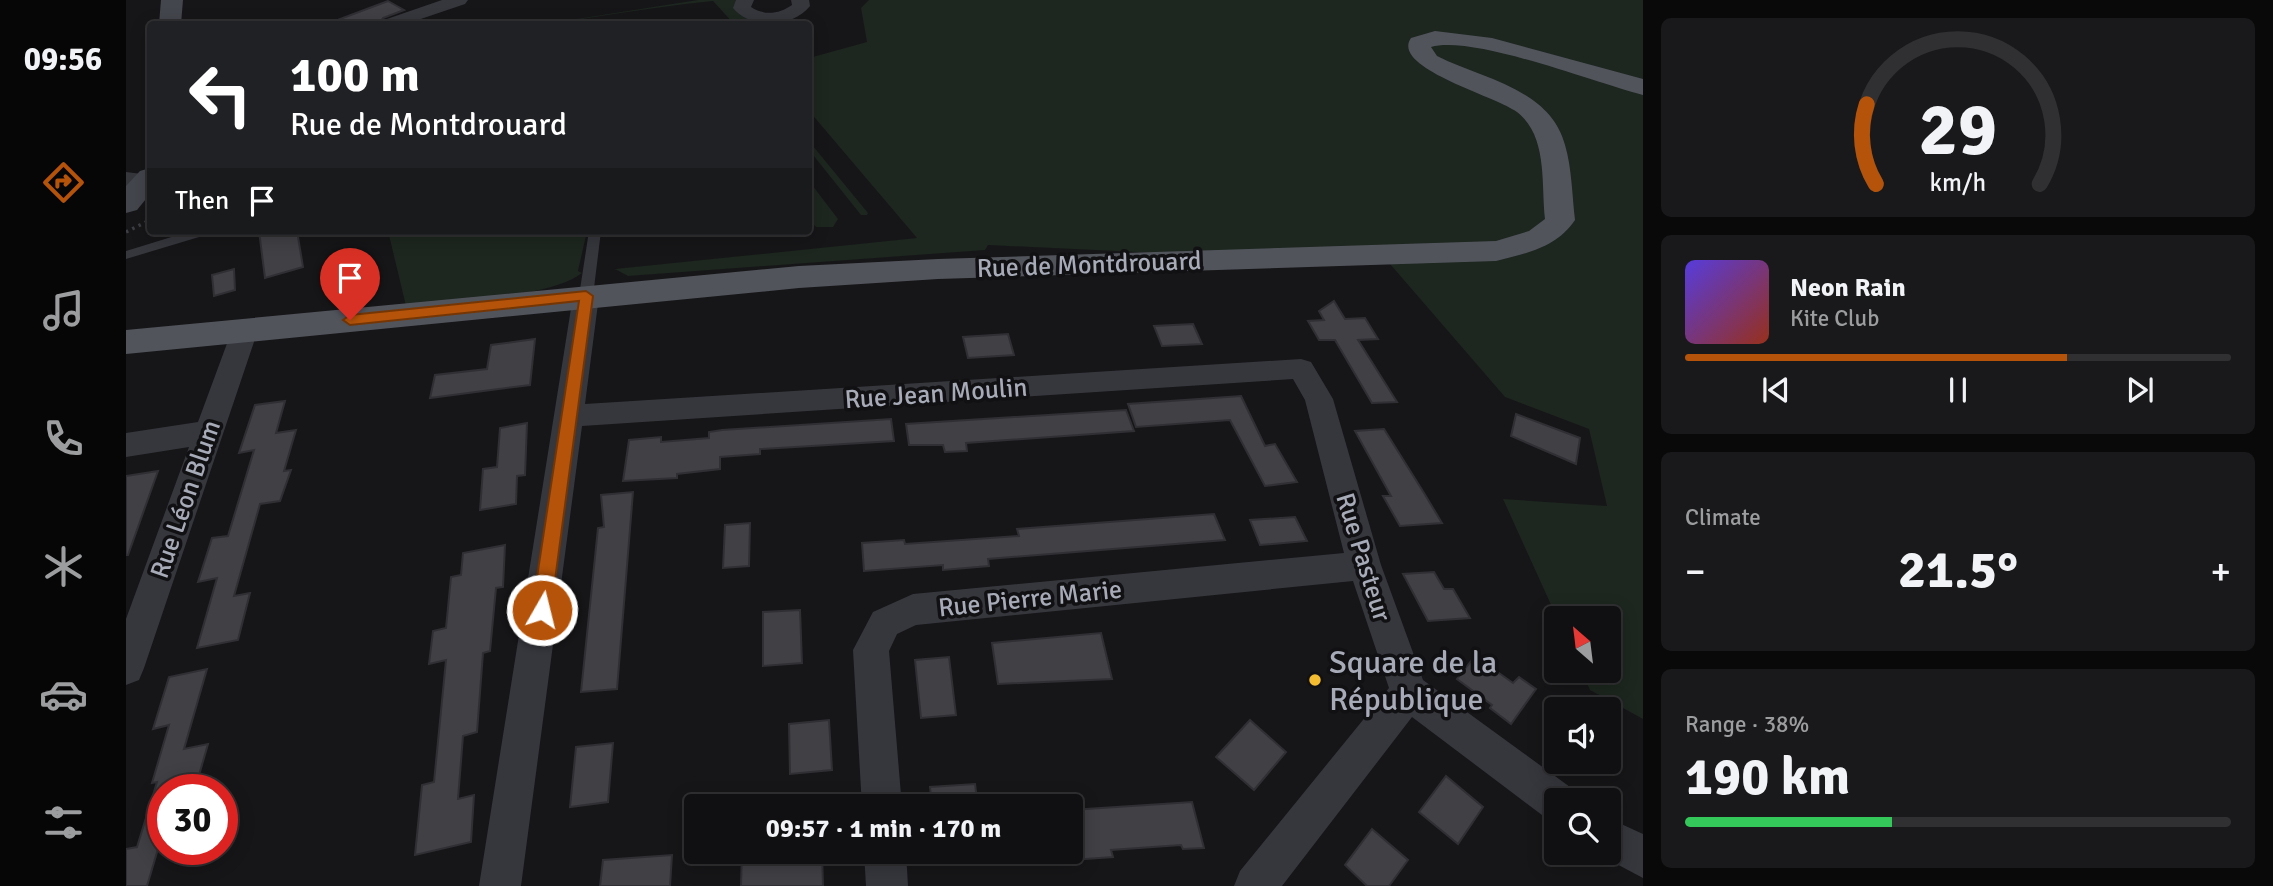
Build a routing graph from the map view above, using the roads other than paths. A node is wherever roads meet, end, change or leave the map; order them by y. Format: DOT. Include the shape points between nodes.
graph roads {
  1 [pos="173,0"];
  2 [pos="459,0"];
  3 [pos="745,0"];
  4 [pos="800,0"];
  5 [pos="170,21"];
  6 [pos="399,21"];
  7 [pos="1643,87"];
  8 [pos="141,179"];
  9 [pos="126,204"];
  10 [pos="192,235"];
  11 [pos="594,235"];
  12 [pos="126,255"];
  13 [pos="586,296"];
  14 [pos="245,330"];
  15 [pos="126,342"];
  16 [pos="1301,369"];
  17 [pos="571,416"];
  18 [pos="209,432"];
  19 [pos="126,445"];
  20 [pos="1364,565"];
  21 [pos="126,668"];
  22 [pos="1409,692"];
  23 [pos="1544,792"];
  24 [pos="881,794"];
  25 [pos="1621,845"];
  26 [pos="1643,857"];
  27 [pos="886,864"];
  28 [pos="500,886"];
  29 [pos="887,886"];
  30 [pos="1255,886"];
  1 -- 5 [label="street"];
  2 -- 6 [label="street"];
  3 -- 4 [label="street" via="742,8 746,12 771,18 797,10"];
  7 -- 13 [label="main road, Rue de Montdrouard" via="1467,39 1435,37 1419,43 1419,52 1428,61 1512,98 1548,133 1560,220 1552,232 1496,251 938,269 799,276"];
  8 -- 9 [label="street"];
  10 -- 12 [label="lane"];
  11 -- 13 [label="lane"];
  13 -- 14 [label="main road, Rue de Montdrouard"];
  13 -- 17 [label="street"];
  14 -- 15 [label="main road, Rue de Montdrouard"];
  14 -- 18 [label="street, Rue Léon Blum"];
  16 -- 17 [label="street, Rue Jean Moulin"];
  16 -- 20 [label="street, Rue Pasteur" via="1318,399"];
  17 -- 28 [label="street"];
  18 -- 19 [label="street"];
  18 -- 21 [label="street, Rue Léon Blum"];
  20 -- 22 [label="street, Rue Pasteur"];
  20 -- 24 [label="street, Rue Pierre Marie" via="913,610 886,623 871,650"];
  22 -- 23 [label="street"];
  22 -- 30 [label="street"];
  25 -- 26 [label="street"];
  27 -- 29 [label="street"];
}
